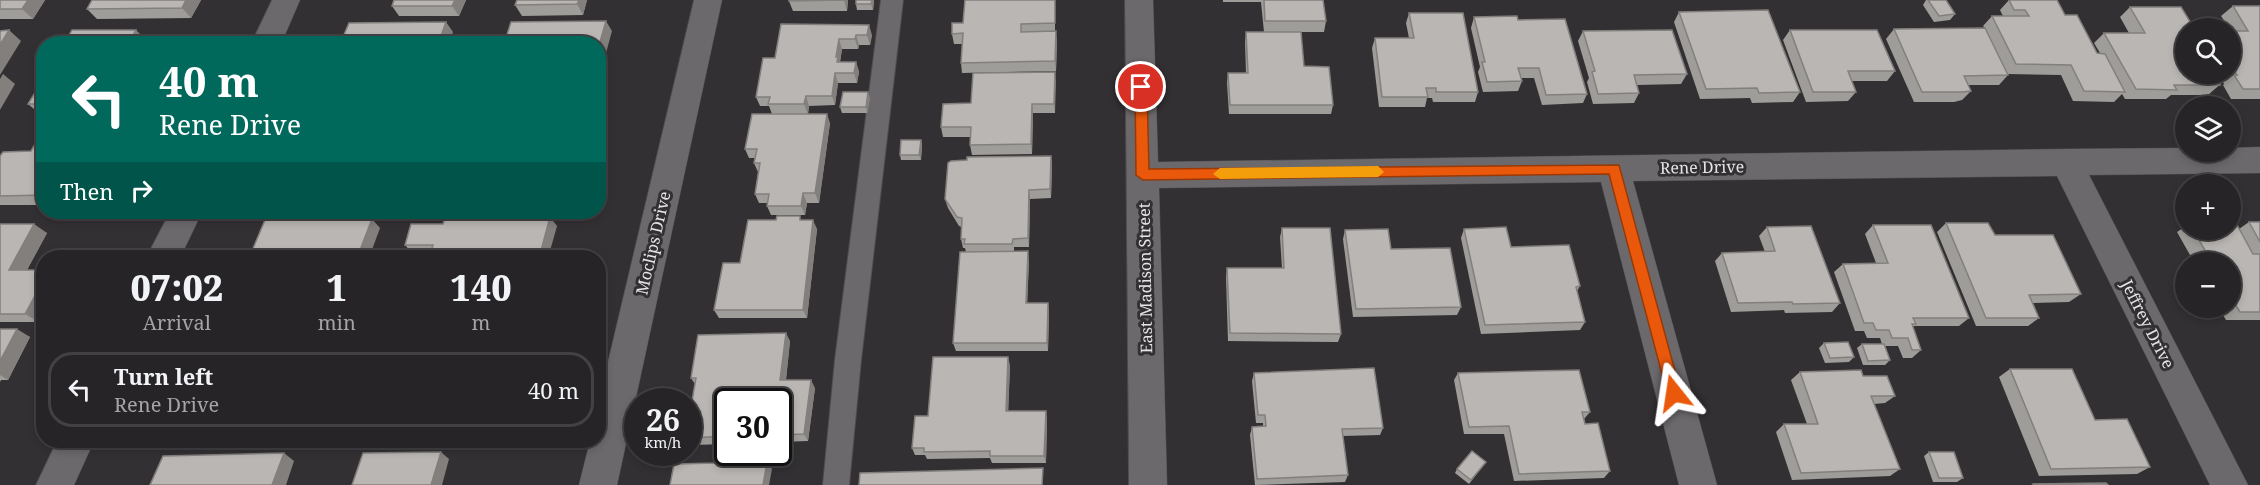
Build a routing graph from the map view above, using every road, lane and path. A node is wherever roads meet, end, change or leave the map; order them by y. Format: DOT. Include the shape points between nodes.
graph roads {
  1 [pos="286,0"];
  2 [pos="708,0"];
  3 [pos="892,0"];
  4 [pos="1139,0"];
  5 [pos="270,36"];
  6 [pos="2260,160"];
  7 [pos="2066,162"];
  8 [pos="1614,169"];
  9 [pos="1143,175"];
  10 [pos="182,219"];
  11 [pos="167,250"];
  12 [pos="73,448"];
  13 [pos="55,485"];
  14 [pos="598,485"];
  15 [pos="836,485"];
  16 [pos="1148,485"];
  17 [pos="1698,485"];
  18 [pos="2229,485"];
  1 -- 5 [label="street"];
  2 -- 14 [label="street, Moclips Drive"];
  3 -- 15 [label="lane"];
  4 -- 9 [label="street, East Madison Street"];
  6 -- 7 [label="street, Rene Drive"];
  7 -- 8 [label="street, Rene Drive"];
  7 -- 18 [label="street, Jeffrey Drive"];
  8 -- 9 [label="street, Rene Drive"];
  8 -- 17 [label="street"];
  9 -- 16 [label="street, East Madison Street"];
  10 -- 11 [label="street"];
  12 -- 13 [label="street"];
}
